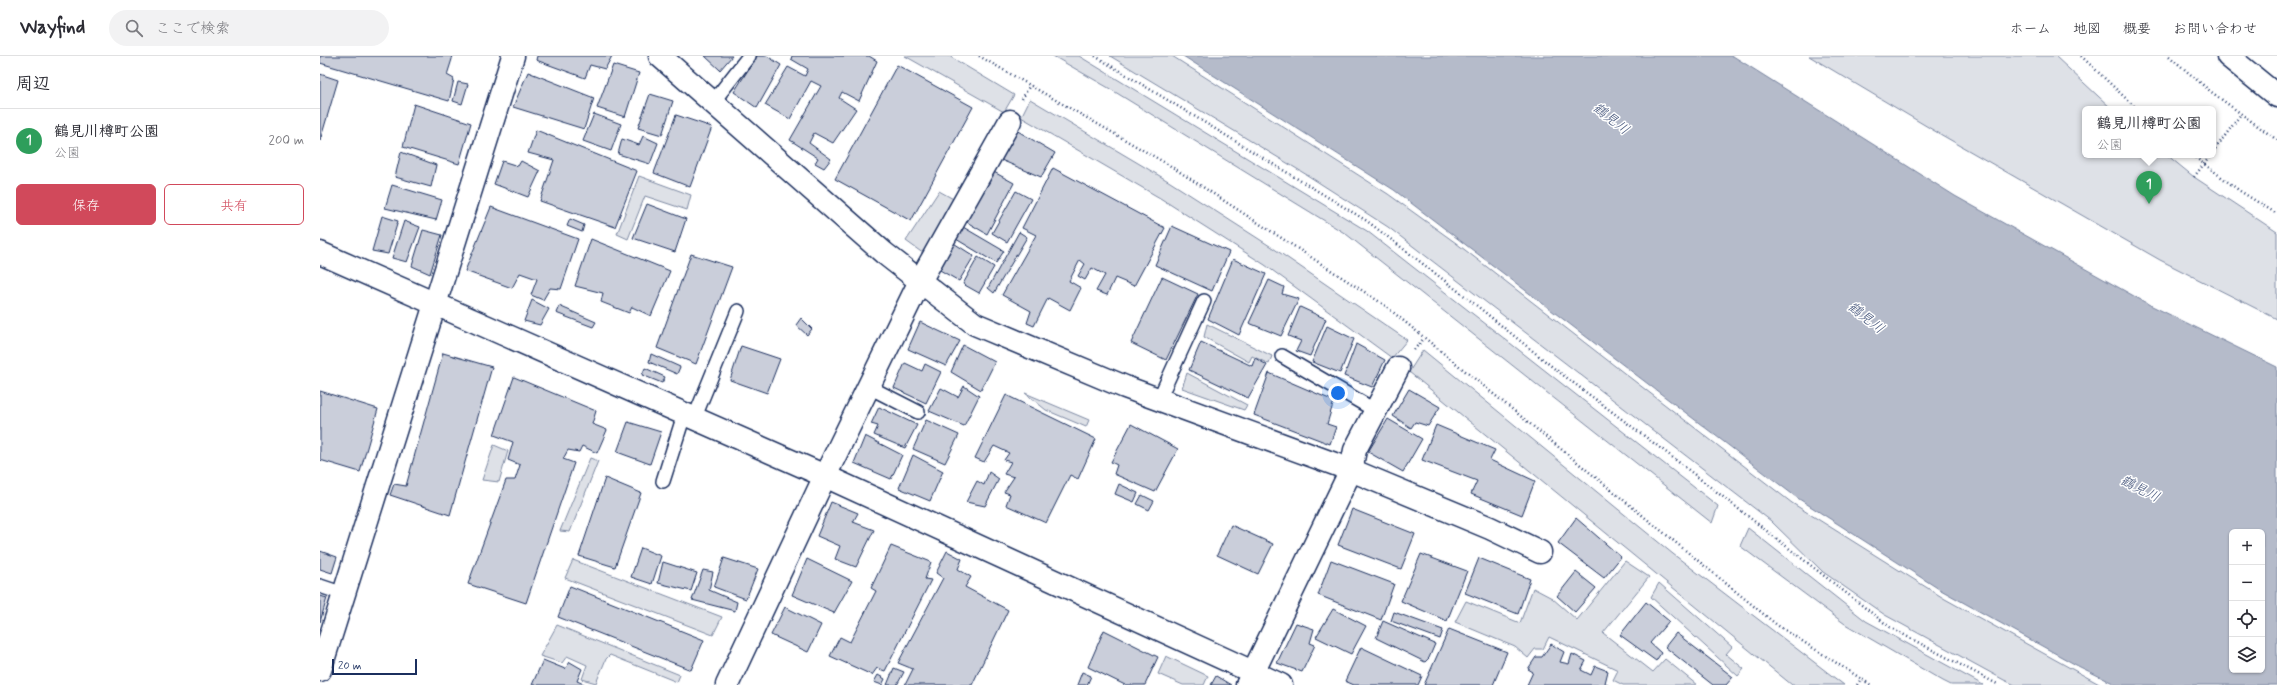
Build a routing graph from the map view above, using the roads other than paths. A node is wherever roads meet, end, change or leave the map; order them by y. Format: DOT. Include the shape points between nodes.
graph roads {
  1 [pos="513,56"];
  2 [pos="660,56"];
  3 [pos="749,56"];
  4 [pos="2228,56"];
  5 [pos="2277,96"];
  6 [pos="713,102"];
  7 [pos="1010,121"];
  8 [pos="320,253"];
  9 [pos="920,281"];
  10 [pos="1204,301"];
  11 [pos="435,306"];
  12 [pos="738,311"];
  13 [pos="1282,356"];
  14 [pos="1398,368"];
  15 [pos="869,386"];
  16 [pos="1159,399"];
  17 [pos="1376,411"];
  18 [pos="918,412"];
  19 [pos="689,417"];
  20 [pos="1351,470"];
  21 [pos="825,476"];
  22 [pos="663,482"];
  23 [pos="1540,552"];
  24 [pos="320,586"];
  25 [pos="344,594"];
  26 [pos="320,670"];
  27 [pos="1250,678"];
  28 [pos="727,685"];
  29 [pos="1281,685"];
  1 -- 11 [label="street"];
  2 -- 6 [label="street"];
  3 -- 6 [label="lane"];
  4 -- 5 [label="street"];
  6 -- 9 [label="street" via="884,253"];
  7 -- 9 [label="street"];
  8 -- 11 [label="street"];
  9 -- 15 [label="street"];
  9 -- 16 [label="street" via="975,324"];
  10 -- 16 [label="lane"];
  11 -- 19 [label="street"];
  11 -- 25 [label="street"];
  12 -- 19 [label="lane"];
  13 -- 17 [label="lane"];
  14 -- 17 [label="street"];
  15 -- 18 [label="lane"];
  15 -- 21 [label="street"];
  16 -- 20 [label="street"];
  17 -- 20 [label="street" via="1355,450"];
  19 -- 21 [label="street"];
  19 -- 22 [label="lane"];
  20 -- 23 [label="street" via="1490,528"];
  20 -- 27 [label="street"];
  21 -- 27 [label="street"];
  21 -- 28 [label="street"];
  24 -- 25 [label="lane"];
  25 -- 26 [label="street"];
  27 -- 29 [label="street"];
}
